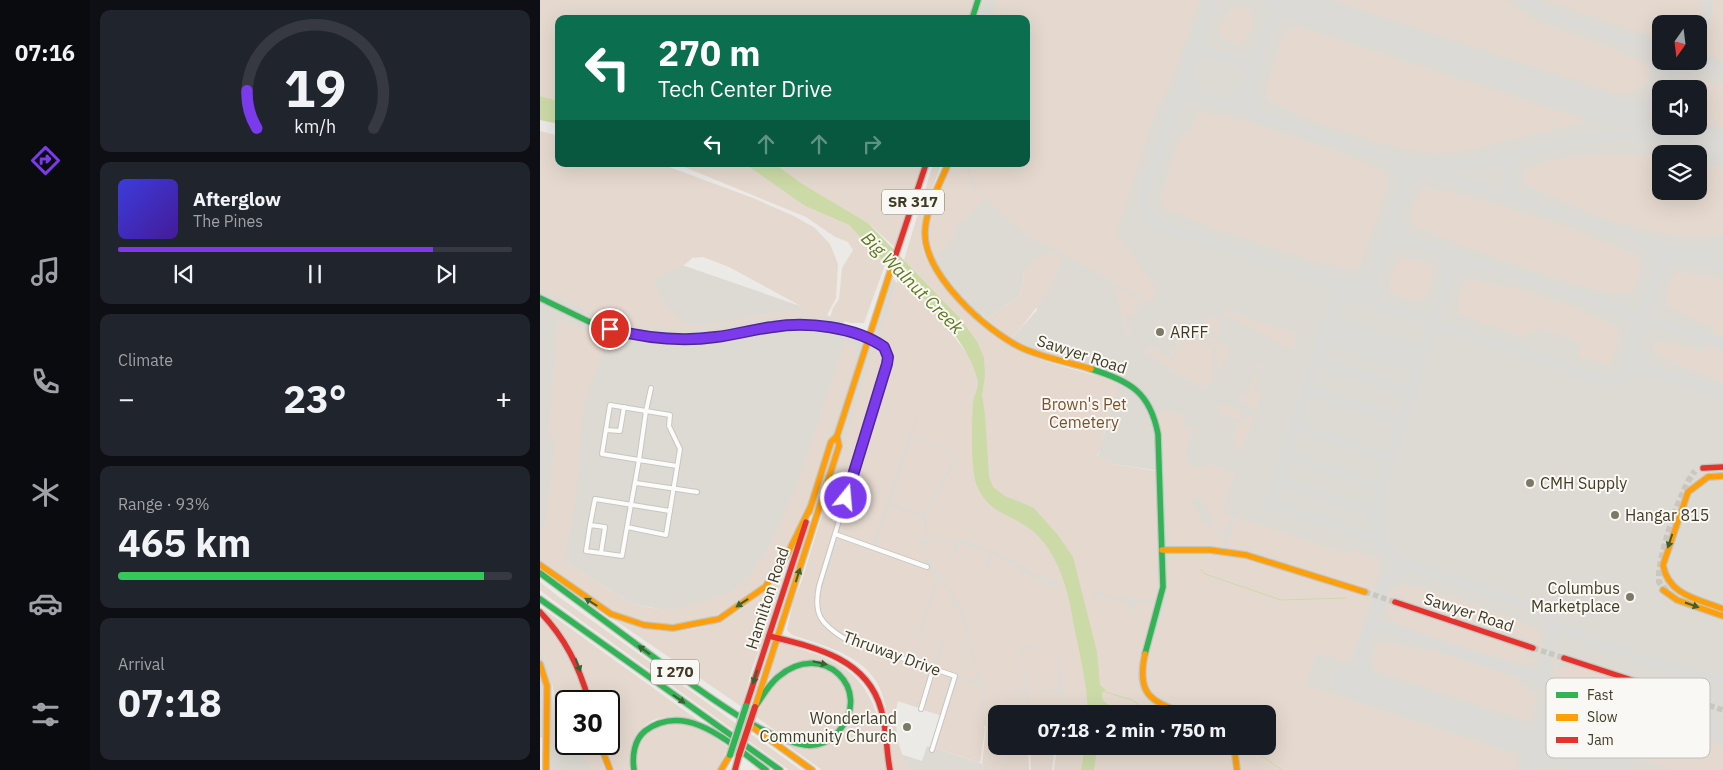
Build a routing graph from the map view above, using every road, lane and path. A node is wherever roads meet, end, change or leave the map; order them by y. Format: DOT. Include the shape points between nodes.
graph roads {
  1 [pos="978,0"];
  2 [pos="973,15"];
  3 [pos="925,167"];
  4 [pos="947,167"];
  5 [pos="540,298"];
  6 [pos="869,339"];
  7 [pos="651,388"];
  8 [pos="624,407"];
  9 [pos="646,411"];
  10 [pos="606,430"];
  11 [pos="837,436"];
  12 [pos="639,460"];
  13 [pos="677,466"];
  14 [pos="1723,467"];
  15 [pos="1703,468"];
  16 [pos="1723,476"];
  17 [pos="636,483"];
  18 [pos="674,489"];
  19 [pos="697,492"];
  20 [pos="632,505"];
  21 [pos="810,508"];
  22 [pos="670,511"];
  23 [pos="590,525"];
  24 [pos="628,527"];
  25 [pos="835,534"];
  26 [pos="1162,550"];
  27 [pos="602,553"];
  28 [pos="540,565"];
  29 [pos="927,567"];
  30 [pos="540,573"];
  31 [pos="1663,590"];
  32 [pos="1365,592"];
  33 [pos="540,598"];
  34 [pos="1396,602"];
  35 [pos="1723,609"];
  36 [pos="540,612"];
  37 [pos="1723,616"];
  38 [pos="769,636"];
  39 [pos="777,638"];
  40 [pos="1533,648"];
  41 [pos="1564,658"];
  42 [pos="540,664"];
  43 [pos="664,664"];
  44 [pos="933,669"];
  45 [pos="1625,678"];
  46 [pos="585,690"];
  47 [pos="1164,705"];
  48 [pos="755,707"];
  49 [pos="921,709"];
  50 [pos="932,750"];
  51 [pos="604,755"];
  52 [pos="730,755"];
  53 [pos="1235,755"];
  54 [pos="546,770"];
  55 [pos="610,770"];
  56 [pos="634,770"];
  57 [pos="721,770"];
  58 [pos="726,770"];
  59 [pos="735,770"];
  60 [pos="766,770"];
  61 [pos="780,770"];
  62 [pos="812,770"];
  63 [pos="890,770"];
  64 [pos="1237,770"];
  1 -- 2 [label="main road"];
  3 -- 6 [label="main road, Hamilton Road / SR 317"];
  4 -- 26 [label="main road, Sawyer Road" via="926,224 926,246 933,265 981,319 1008,341 1031,352 1121,380 1143,397 1154,417 1159,442"];
  5 -- 6 [label="main road" via="598,326 652,338 703,338 775,326 810,326"];
  6 -- 11 [label="main road, Hamilton Road / SR 317"];
  6 -- 25 [label="street" via="885,348 887,364"];
  7 -- 9 [label="street"];
  8 -- 9 [label="street"];
  8 -- 10 [label="street" via="610,405"];
  8 -- 10 [label="street" via="620,432"];
  9 -- 12 [label="street"];
  9 -- 13 [label="street" via="670,415 669,426 680,449"];
  10 -- 12 [label="street" via="602,454"];
  11 -- 21 [label="main road, Hamilton Road / SR 317" via="831,442"];
  39 -- 11 [label="main road, Hamilton Road / SR 317, one-way" via="839,446"];
  12 -- 13 [label="street"];
  12 -- 17 [label="street"];
  13 -- 18 [label="street"];
  14 -- 15 [label="main road"];
  16 -- 35 [label="main road, one-way" via="1713,476 1698,483 1685,498 1663,565 1666,579 1678,591"];
  17 -- 18 [label="street"];
  17 -- 20 [label="street"];
  18 -- 19 [label="street"];
  18 -- 22 [label="street"];
  20 -- 22 [label="street"];
  20 -- 23 [label="street" via="594,499"];
  20 -- 24 [label="street"];
  21 -- 28 [label="main road, one-way" via="787,556 765,588 719,619 673,628 644,625 611,614"];
  21 -- 38 [label="main road, Hamilton Road / SR 317"];
  22 -- 24 [label="street" via="666,535"];
  23 -- 27 [label="street" via="606,527"];
  23 -- 27 [label="street" via="586,551"];
  24 -- 27 [label="street" via="622,556"];
  25 -- 29 [label="street"];
  25 -- 44 [label="street, Thruway Drive" via="816,599 818,614 830,629 851,641"];
  26 -- 32 [label="main road" via="1246,555"];
  26 -- 47 [label="main road, Sawyer Road" via="1162,600 1141,667 1141,679 1152,700"];
  43 -- 30 [label="main road, I 270, one-way"];
  31 -- 37 [label="main road, one-way" via="1677,600"];
  33 -- 61 [label="main road, I 270, one-way"];
  34 -- 40 [label="main road, Sawyer Road"];
  36 -- 46 [label="main road, one-way" via="562,636 574,656"];
  38 -- 39 [label="main road"];
  38 -- 52 [label="main road, Hamilton Road / SR 317, one-way, bridge"];
  39 -- 48 [label="main road, Hamilton Road / SR 317"];
  39 -- 63 [label="main road" via="839,656 864,677 879,702"];
  41 -- 45 [label="main road"];
  42 -- 54 [label="main road" via="547,686"];
  48 -- 43 [label="main road, one-way" via="765,689 787,667 814,661 838,672 846,683 851,708 840,733 828,741 807,746 767,731"];
  43 -- 62 [label="main road, I 270"];
  44 -- 49 [label="street"];
  44 -- 50 [label="street, Thruway Drive" via="955,676"];
  48 -- 59 [label="main road, Hamilton Road / SR 317, bridge"];
  51 -- 55 [label="main road"];
  52 -- 57 [label="main road"];
  52 -- 58 [label="main road, Hamilton Road / SR 317"];
  53 -- 64 [label="main road"];
  56 -- 60 [label="main road" via="634,750 640,737 649,726 674,717 697,723"];
}
